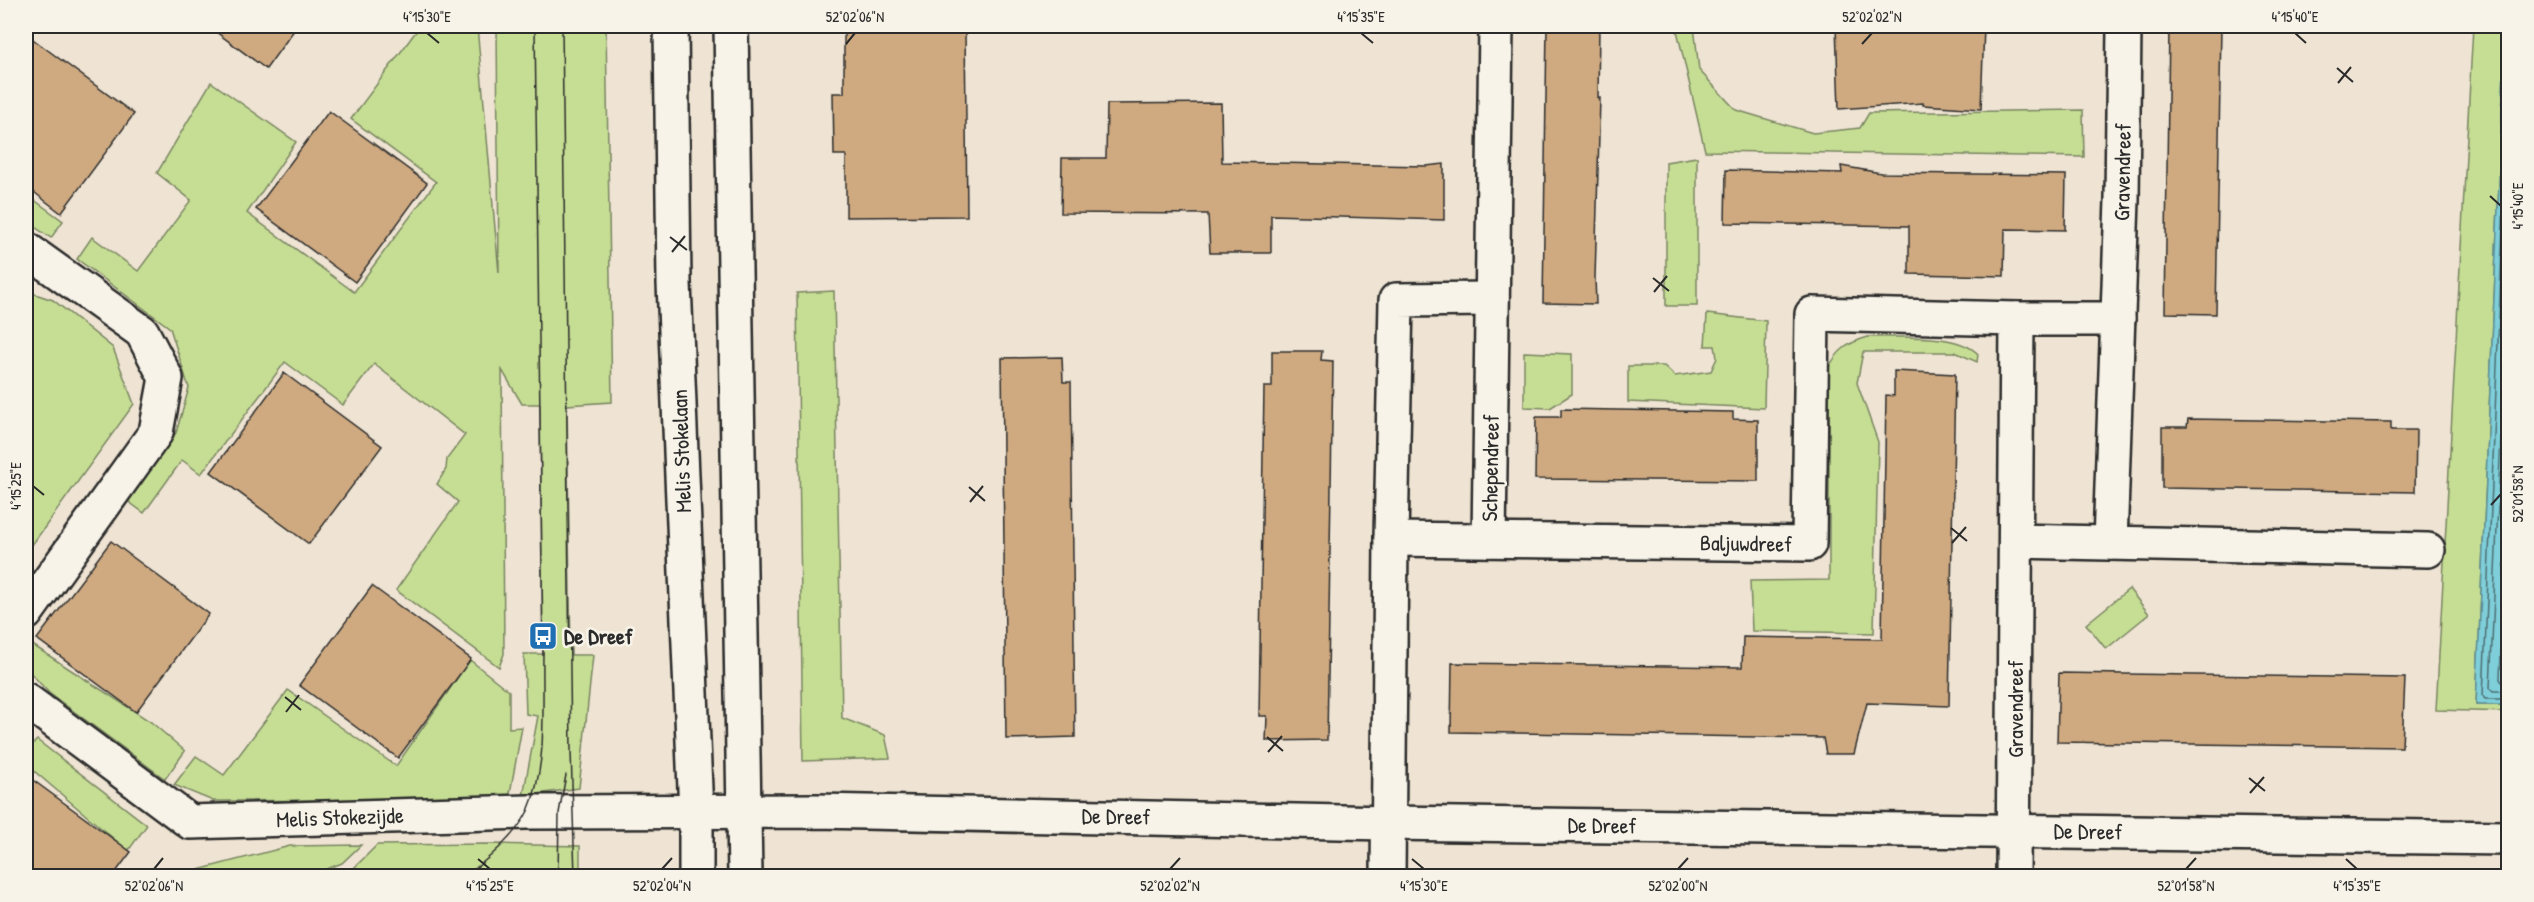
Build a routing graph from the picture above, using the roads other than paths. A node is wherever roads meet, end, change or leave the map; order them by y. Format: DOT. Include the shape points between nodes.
graph roads {
  1 [pos="671,26"];
  2 [pos="731,26"];
  3 [pos="1497,26"];
  4 [pos="2124,26"];
  5 [pos="26,249"];
  6 [pos="1492,299"];
  7 [pos="2017,319"];
  8 [pos="2118,319"];
  9 [pos="1391,539"];
  10 [pos="1489,540"];
  11 [pos="2016,541"];
  12 [pos="2110,543"];
  13 [pos="2428,550"];
  14 [pos="26,613"];
  15 [pos="26,700"];
  16 [pos="745,812"];
  17 [pos="696,813"];
  18 [pos="1388,823"];
  19 [pos="2014,830"];
  20 [pos="2508,838"];
  21 [pos="696,876"];
  22 [pos="746,876"];
  23 [pos="1388,876"];
  24 [pos="2013,876"];
  1 -- 17 [label="street, Melis Stokelaan" via="674,283"];
  2 -- 16 [label="street"];
  3 -- 6 [label="street, Schependreef"];
  4 -- 8 [label="street, Gravendreef"];
  5 -- 14 [label="street" via="141,332 165,378 156,432"];
  6 -- 9 [label="street" via="1396,300"];
  6 -- 10 [label="street, Schependreef"];
  7 -- 8 [label="street"];
  7 -- 10 [label="street, Baljuwdreef" via="1812,314 1809,544"];
  7 -- 11 [label="street, Gravendreef"];
  8 -- 12 [label="street, Gravendreef"];
  9 -- 10 [label="street, Schependreef"];
  9 -- 18 [label="street"];
  11 -- 12 [label="street"];
  11 -- 19 [label="street, Gravendreef"];
  12 -- 13 [label="street"];
  15 -- 17 [label="street, Melis Stokezijde" via="190,822 528,812"];
  16 -- 17 [label="street, De Dreef"];
  16 -- 18 [label="street, De Dreef"];
  16 -- 22 [label="street"];
  17 -- 21 [label="street, Melis Stokelaan"];
  18 -- 19 [label="street, De Dreef"];
  18 -- 23 [label="street"];
  19 -- 20 [label="street, De Dreef"];
  19 -- 24 [label="street, Gravendreef"];
}
